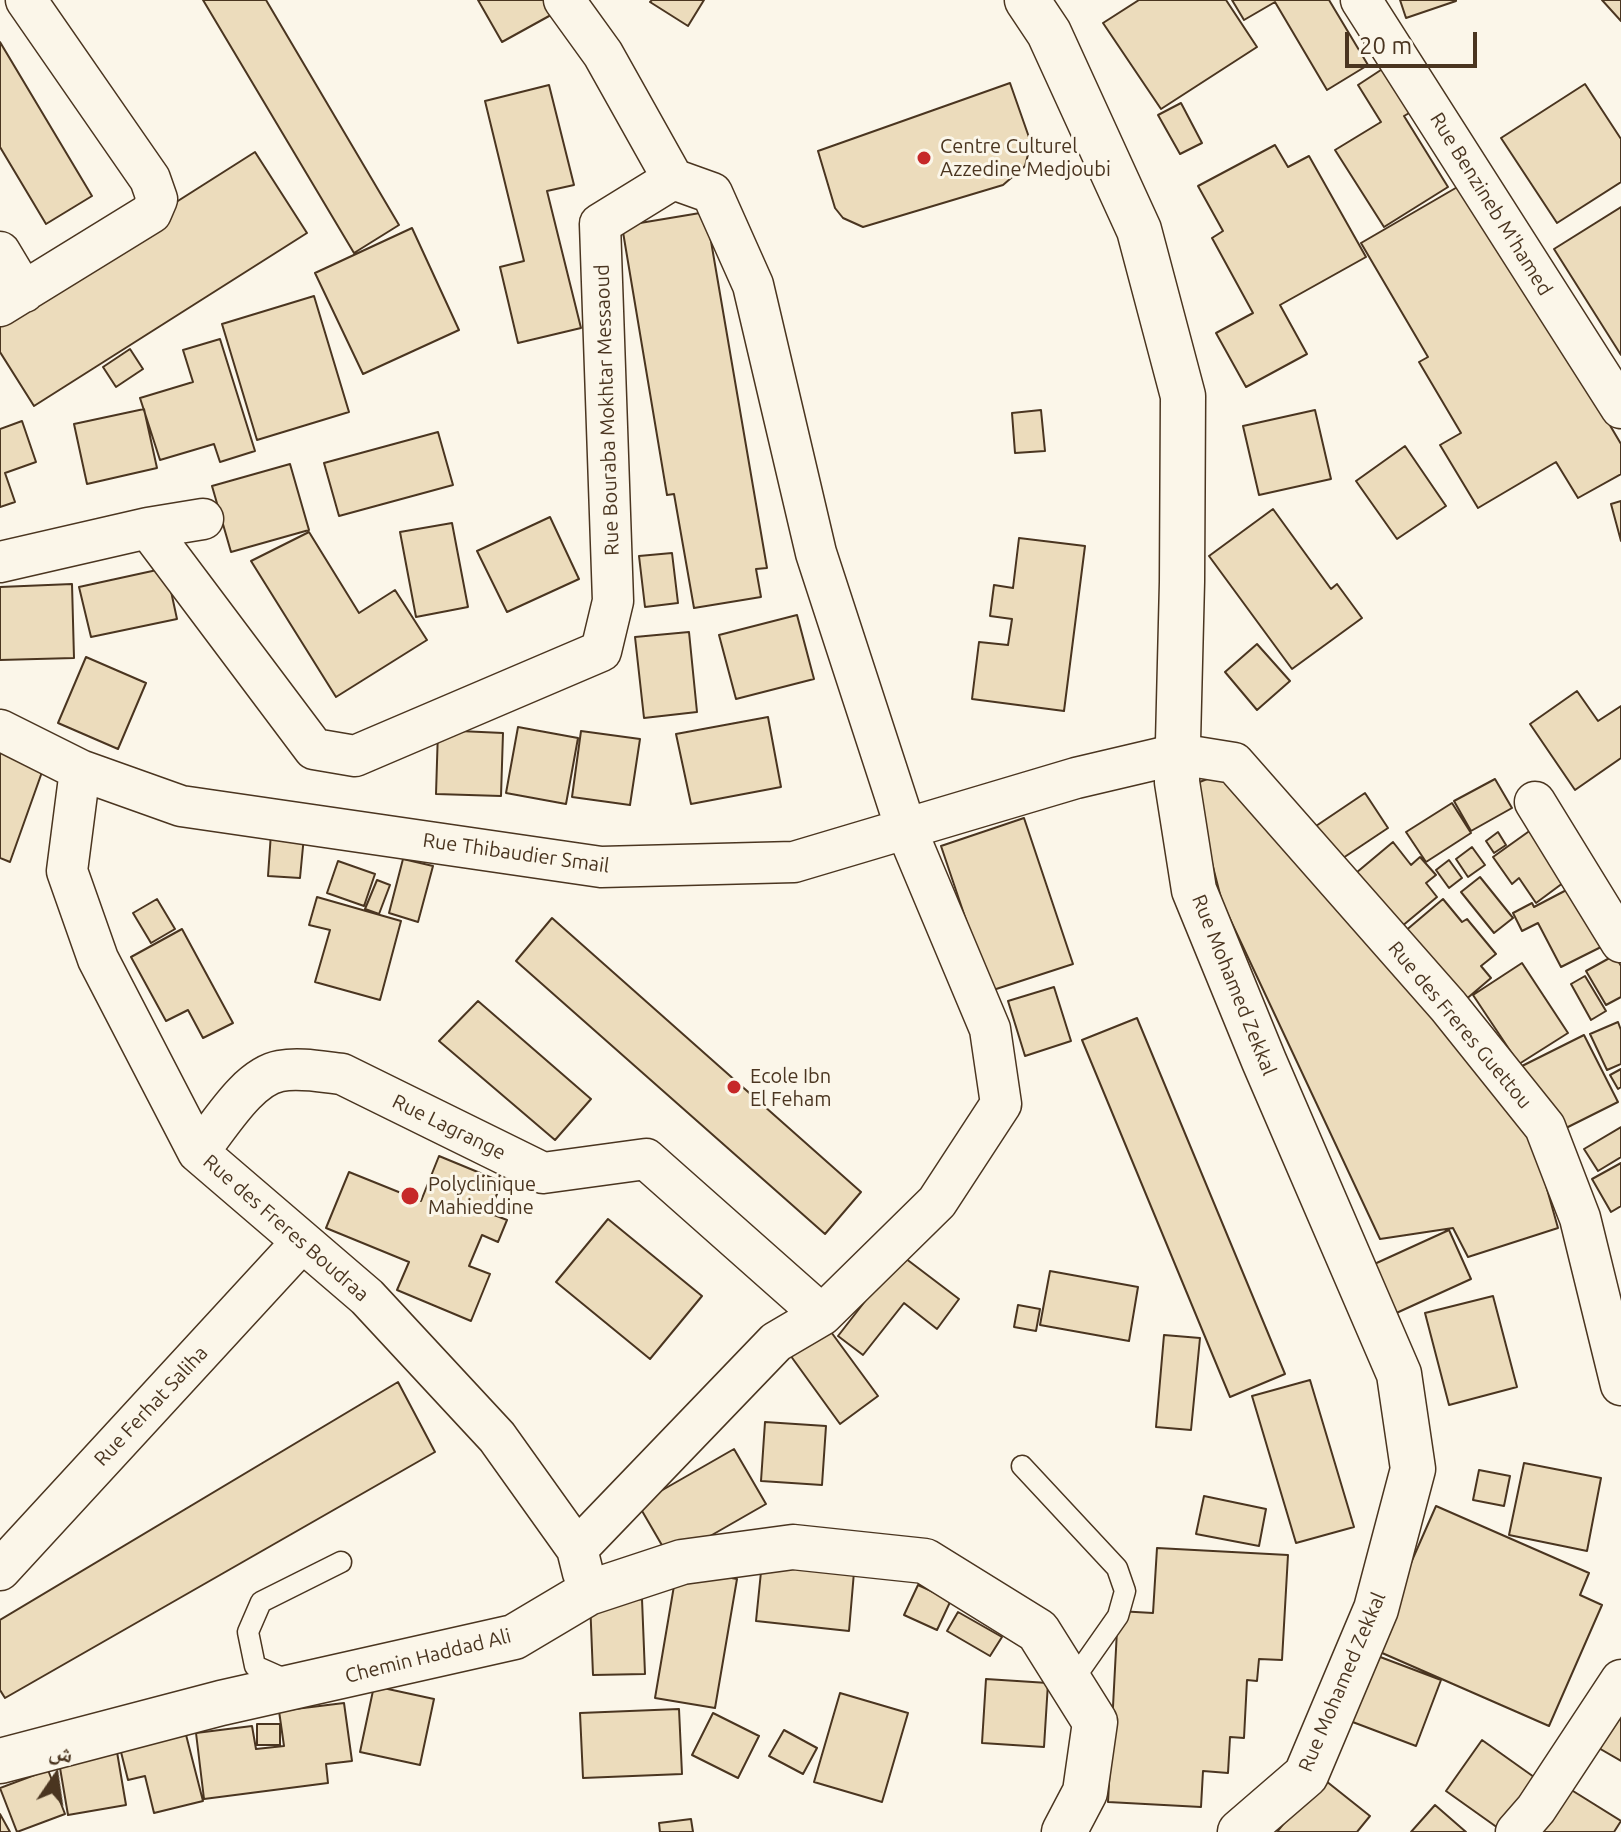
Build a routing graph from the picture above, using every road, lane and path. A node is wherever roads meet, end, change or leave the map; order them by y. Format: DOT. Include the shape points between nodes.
graph roads {
  1 [pos="26,0"];
  2 [pos="564,0"];
  3 [pos="1027,0"];
  4 [pos="1361,0"];
  5 [pos="673,179"];
  6 [pos="0,252"];
  7 [pos="12,299"];
  8 [pos="1621,408"];
  9 [pos="203,519"];
  10 [pos="148,528"];
  11 [pos="0,562"];
  12 [pos="0,730"];
  13 [pos="1178,754"];
  14 [pos="80,770"];
  15 [pos="1535,802"];
  16 [pos="906,829"];
  17 [pos="1621,942"];
  18 [pos="198,1152"];
  19 [pos="302,1242"];
  20 [pos="822,1315"];
  21 [pos="1621,1385"];
  22 [pos="1022,1466"];
  23 [pos="577,1549"];
  24 [pos="341,1562"];
  25 [pos="0,1570"];
  26 [pos="588,1593"];
  27 [pos="1621,1680"];
  28 [pos="1071,1683"];
  29 [pos="302,1686"];
  30 [pos="0,1761"];
  31 [pos="1064,1832"];
  32 [pos="1240,1832"];
  33 [pos="1516,1832"];
  1 -- 7 [label="street" via="150,179 157,199 151,213"];
  2 -- 5 [label="street" via="603,54"];
  3 -- 13 [label="street, Rue Mohamed Zekkal" via="1049,33 1139,230 1183,396"];
  4 -- 8 [label="street, Rue Benzineb M'hamed"];
  5 -- 10 [label="street, Rue Bouraba Mokhtar Messaoud" via="600,224 613,601 601,651 355,756 314,749"];
  5 -- 16 [label="street" via="712,193 753,285 816,553"];
  6 -- 7 [label="street"];
  9 -- 10 [label="street"];
  10 -- 11 [label="street"];
  12 -- 14 [label="street, Rue Thibaudier Smail"];
  13 -- 16 [label="street, Rue Thibaudier Smail"];
  13 -- 21 [label="street, Rue des Freres Guettou" via="1234,763 1448,1006 1545,1127 1580,1218"];
  13 -- 32 [label="street, Rue Mohamed Zekkal" via="1177,782 1194,890 1399,1374 1413,1469 1376,1609 1306,1775"];
  14 -- 16 [label="street, Rue Thibaudier Smail" via="181,806 601,867 794,862"];
  14 -- 18 [label="street, Rue des Freres Boudraa" via="67,871 98,959"];
  15 -- 17 [label="street"];
  16 -- 20 [label="street" via="990,1029 1001,1104 937,1202"];
  18 -- 19 [label="street, Rue des Freres Boudraa"];
  18 -- 20 [label="street, Rue Lagrange" via="255,1082 280,1071 342,1074 543,1173 646,1159"];
  19 -- 23 [label="street, Rue des Freres Boudraa" via="367,1297 497,1437"];
  19 -- 25 [label="street, Rue Ferhat Saliha"];
  20 -- 23 [label="street" via="776,1342"];
  22 -- 28 [label="lane" via="1117,1568 1125,1591 1118,1616"];
  23 -- 26 [label="street, Rue des Freres Boudraa"];
  24 -- 29 [label="lane" via="261,1602 248,1632 255,1666"];
  26 -- 28 [label="street, Chemin Haddad Ali" via="682,1562 793,1547 925,1561 1038,1631"];
  26 -- 29 [label="street, Chemin Haddad Ali" via="514,1637"];
  27 -- 33 [label="street"];
  28 -- 31 [label="street, Chemin Haddad Ali" via="1095,1722 1085,1792"];
  29 -- 30 [label="street, Chemin Haddad Ali"];
}
